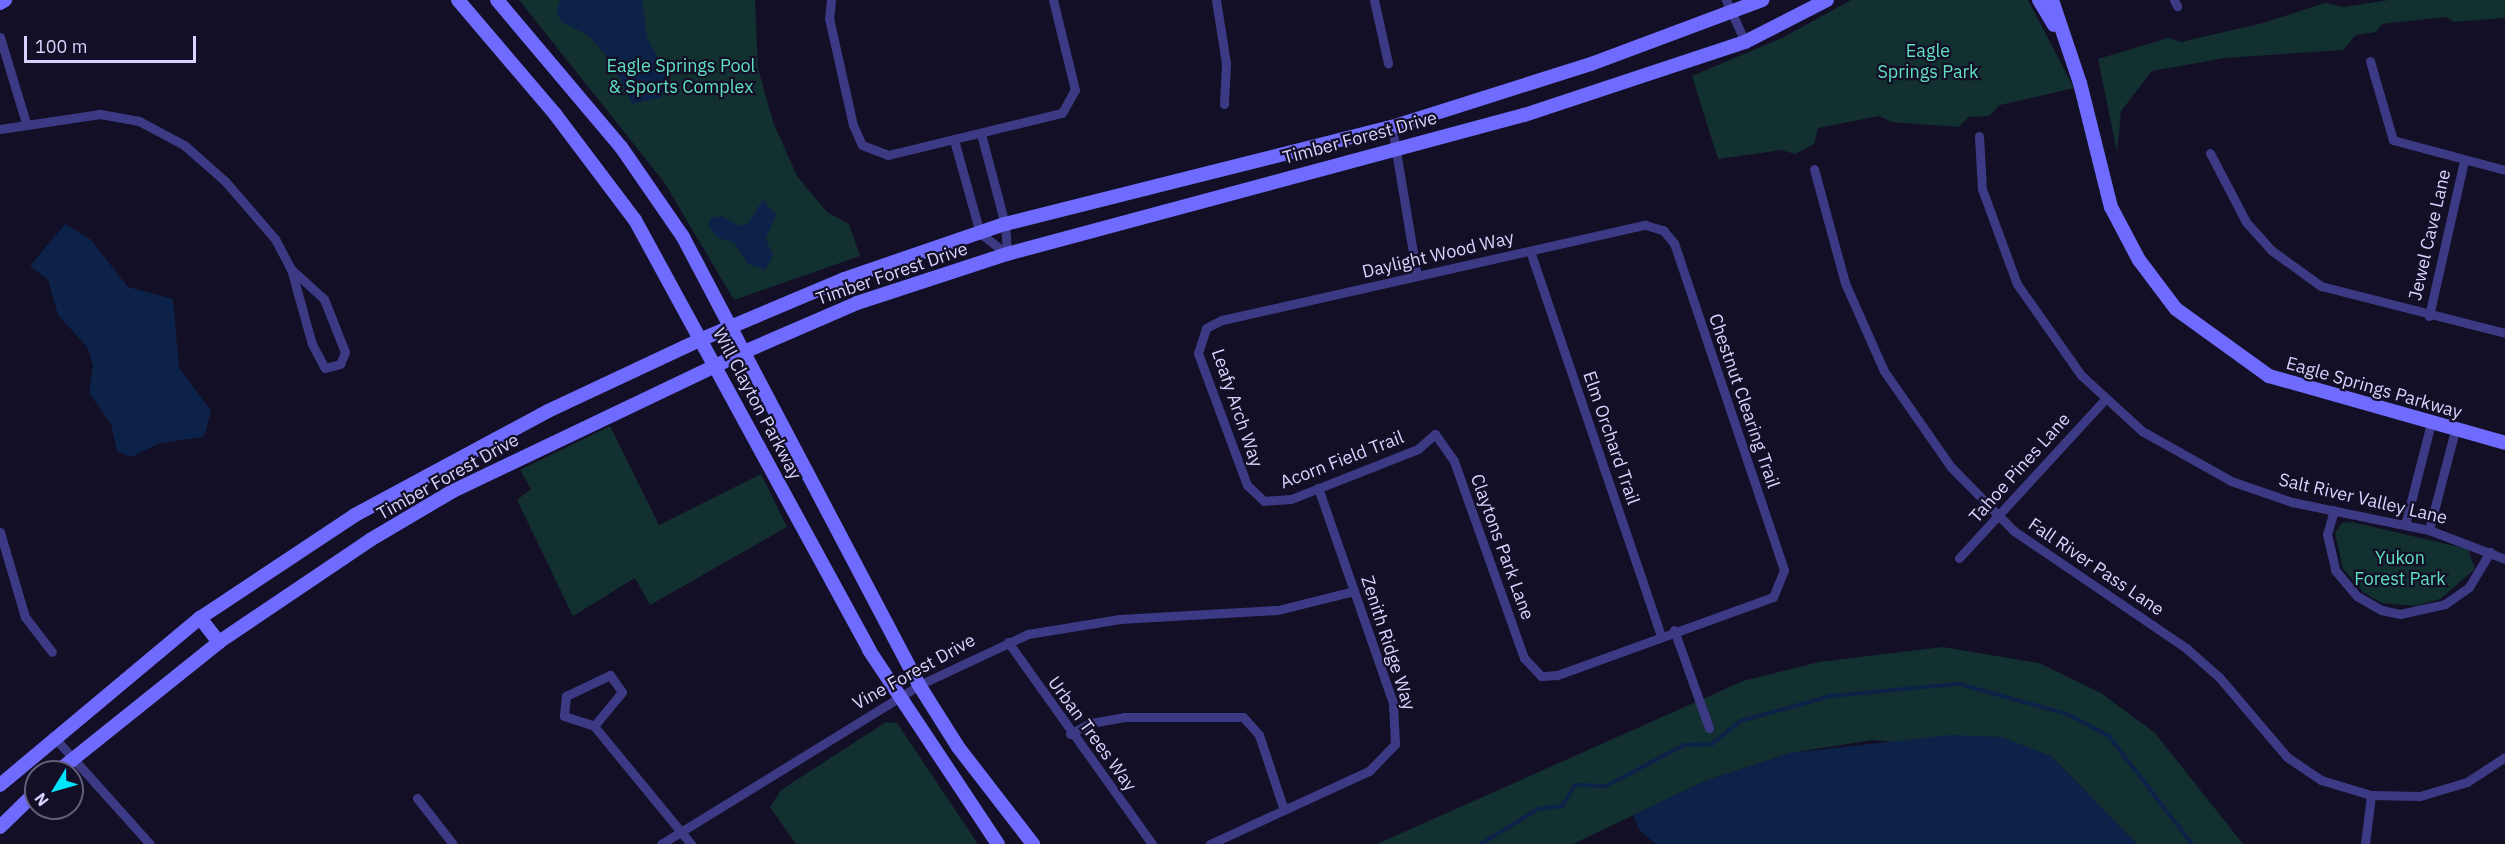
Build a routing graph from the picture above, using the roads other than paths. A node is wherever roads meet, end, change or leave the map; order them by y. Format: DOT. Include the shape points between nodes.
graph roads {
  1 [pos="5,0"];
  2 [pos="458,0"];
  3 [pos="497,0"];
  4 [pos="831,0"];
  5 [pos="1053,0"];
  6 [pos="1216,0"];
  7 [pos="1374,0"];
  8 [pos="1762,0"];
  9 [pos="1827,0"];
  10 [pos="2039,0"];
  11 [pos="2052,0"];
  12 [pos="0,3"];
  13 [pos="1728,6"];
  14 [pos="0,37"];
  15 [pos="1745,42"];
  16 [pos="2071,53"];
  17 [pos="2370,61"];
  18 [pos="1388,63"];
  19 [pos="1224,104"];
  20 [pos="26,123"];
  21 [pos="1392,127"];
  22 [pos="0,129"];
  23 [pos="981,134"];
  24 [pos="1979,136"];
  25 [pos="954,140"];
  26 [pos="1395,148"];
  27 [pos="2210,153"];
  28 [pos="2464,161"];
  29 [pos="1814,169"];
  30 [pos="2505,170"];
  31 [pos="1005,224"];
  32 [pos="980,233"];
  33 [pos="1674,243"];
  34 [pos="1530,251"];
  35 [pos="1007,254"];
  36 [pos="291,269"];
  37 [pos="1417,276"];
  38 [pos="2429,316"];
  39 [pos="732,327"];
  40 [pos="1206,328"];
  41 [pos="2505,333"];
  42 [pos="702,339"];
  43 [pos="744,351"];
  44 [pos="716,366"];
  45 [pos="2105,399"];
  46 [pos="2431,423"];
  47 [pos="2455,430"];
  48 [pos="1435,434"];
  49 [pos="2505,443"];
  50 [pos="1318,488"];
  51 [pos="1257,498"];
  52 [pos="2334,510"];
  53 [pos="1998,516"];
  54 [pos="2405,525"];
  55 [pos="2429,530"];
  56 [pos="0,532"];
  57 [pos="2490,552"];
  58 [pos="1959,558"];
  59 [pos="2505,559"];
  60 [pos="4,574"];
  61 [pos="1354,591"];
  62 [pos="200,618"];
  63 [pos="1674,630"];
  64 [pos="1661,635"];
  65 [pos="219,642"];
  66 [pos="1008,642"];
  67 [pos="52,652"];
  68 [pos="919,685"];
  69 [pos="898,697"];
  70 [pos="594,726"];
  71 [pos="1709,728"];
  72 [pos="1070,734"];
  73 [pos="53,736"];
  74 [pos="73,757"];
  75 [pos="2505,757"];
  76 [pos="70,760"];
  77 [pos="0,785"];
  78 [pos="2371,795"];
  79 [pos="417,798"];
  80 [pos="24,803"];
  81 [pos="1284,810"];
  82 [pos="0,826"];
  83 [pos="681,831"];
  84 [pos="150,844"];
  85 [pos="453,844"];
  86 [pos="661,844"];
  87 [pos="691,844"];
  88 [pos="998,844"];
  89 [pos="1033,844"];
  90 [pos="1152,844"];
  91 [pos="1210,844"];
  92 [pos="2365,844"];
  1 -- 12 [label="main road"];
  2 -- 42 [label="main road, Will Clayton Parkway" via="610,185"];
  3 -- 39 [label="main road, Will Clayton Parkway" via="621,147 683,237"];
  4 -- 25 [label="street" via="829,18 844,100 862,145 888,155"];
  5 -- 23 [label="street" via="1075,90 1069,106 1062,113"];
  6 -- 19 [label="street" via="1226,55"];
  7 -- 18 [label="street"];
  8 -- 13 [label="main road, Timber Forest Drive"];
  9 -- 15 [label="main road, Timber Forest Drive"];
  10 -- 16 [label="main road, Eagle Springs Parkway"];
  11 -- 16 [label="main road, Eagle Springs Parkway"];
  13 -- 15 [label="street"];
  13 -- 21 [label="main road, Timber Forest Drive" via="1591,64"];
  14 -- 20 [label="street"];
  15 -- 26 [label="main road, Timber Forest Drive" via="1524,115"];
  16 -- 46 [label="main road, Eagle Springs Parkway" via="2111,207 2139,260 2176,309 2269,376"];
  17 -- 28 [label="street" via="2393,140"];
  20 -- 22 [label="street"];
  20 -- 36 [label="street" via="100,114 162,131 235,191 275,239"];
  21 -- 26 [label="street"];
  21 -- 31 [label="main road, Timber Forest Drive"];
  23 -- 25 [label="street"];
  23 -- 31 [label="street"];
  24 -- 45 [label="street, Salt River Valley Lane" via="1982,189 2017,284 2059,348"];
  25 -- 32 [label="street"];
  26 -- 35 [label="main road, Timber Forest Drive"];
  26 -- 37 [label="street"];
  27 -- 38 [label="street" via="2246,222 2295,269 2352,297"];
  28 -- 30 [label="street"];
  28 -- 38 [label="street, Jewel Cave Lane"];
  29 -- 53 [label="street, Fall River Pass Lane" via="1845,283 1866,337 1917,423"];
  31 -- 32 [label="main road, Timber Forest Drive"];
  31 -- 35 [label="street"];
  32 -- 35 [label="street"];
  32 -- 39 [label="main road, Timber Forest Drive" via="844,279"];
  33 -- 34 [label="street, Daylight Wood Way" via="1663,230 1646,225"];
  33 -- 63 [label="street, Chestnut Clearing Trail" via="1784,570 1773,597"];
  34 -- 37 [label="street, Daylight Wood Way"];
  34 -- 64 [label="street, Elm Orchard Trail"];
  35 -- 43 [label="main road, Timber Forest Drive" via="857,303"];
  36 -- 36 [label="street" via="312,344 325,368 340,364 345,352 324,299"];
  37 -- 40 [label="street, Daylight Wood Way"];
  38 -- 41 [label="street"];
  39 -- 42 [label="main road, Timber Forest Drive"];
  39 -- 43 [label="main road, Will Clayton Parkway"];
  40 -- 51 [label="street, Leafy Arch Way" via="1198,353 1247,485"];
  42 -- 44 [label="main road, Will Clayton Parkway"];
  42 -- 62 [label="main road, Timber Forest Drive" via="440,466 355,515"];
  43 -- 44 [label="main road, Timber Forest Drive"];
  43 -- 68 [label="main road, Will Clayton Parkway"];
  44 -- 65 [label="main road, Timber Forest Drive" via="453,491"];
  44 -- 69 [label="main road, Will Clayton Parkway"];
  45 -- 52 [label="street, Salt River Valley Lane" via="2181,456 2241,484"];
  45 -- 53 [label="street, Tahoe Pines Lane"];
  46 -- 47 [label="main road, Eagle Springs Parkway"];
  46 -- 54 [label="street"];
  47 -- 49 [label="main road, Eagle Springs Parkway"];
  47 -- 55 [label="street"];
  48 -- 50 [label="street, Acorn Field Trail" via="1418,449"];
  48 -- 64 [label="street, Claytons Park Lane" via="1452,455 1524,658 1536,674 1557,675"];
  50 -- 51 [label="street, Acorn Field Trail" via="1273,502"];
  50 -- 61 [label="street, Zenith Ridge Way"];
  52 -- 54 [label="street, Salt River Valley Lane"];
  52 -- 57 [label="street" via="2327,534 2335,570 2357,597 2381,610 2400,614 2445,604 2469,586"];
  53 -- 58 [label="street, Tahoe Pines Lane"];
  53 -- 78 [label="street, Fall River Pass Lane" via="2068,572 2186,648 2219,677 2270,740 2304,771"];
  54 -- 55 [label="street, Salt River Valley Lane"];
  55 -- 57 [label="street, Salt River Valley Lane"];
  56 -- 60 [label="street"];
  57 -- 59 [label="street, Salt River Valley Lane"];
  60 -- 67 [label="street" via="25,616"];
  61 -- 66 [label="street, Vine Forest Drive" via="1278,610 1068,625"];
  61 -- 81 [label="street, Zenith Ridge Way" via="1393,703 1395,744 1369,771"];
  62 -- 65 [label="main road"];
  62 -- 73 [label="main road, Timber Forest Drive"];
  63 -- 64 [label="street"];
  63 -- 71 [label="street"];
  65 -- 74 [label="main road, Timber Forest Drive"];
  66 -- 68 [label="street, Vine Forest Drive"];
  66 -- 72 [label="street, Urban Trees Way"];
  68 -- 69 [label="street, Vine Forest Drive"];
  68 -- 89 [label="main road, Will Clayton Parkway" via="958,747"];
  69 -- 83 [label="street, Vine Forest Drive"];
  69 -- 88 [label="main road, Will Clayton Parkway"];
  70 -- 70 [label="street" via="568,720 562,701 610,675 621,685 620,698"];
  70 -- 83 [label="street"];
  72 -- 81 [label="street" via="1101,720 1148,715 1235,715 1250,723"];
  72 -- 90 [label="street, Urban Trees Way"];
  73 -- 74 [label="street"];
  73 -- 77 [label="main road, Timber Forest Drive"];
  74 -- 76 [label="main road, Timber Forest Drive"];
  74 -- 84 [label="street"];
  75 -- 78 [label="street, Fall River Pass Lane" via="2444,790 2393,799"];
  78 -- 92 [label="street"];
  79 -- 85 [label="street"];
  80 -- 82 [label="main road"];
  81 -- 91 [label="street, Zenith Ridge Way"];
  83 -- 86 [label="street, Vine Forest Drive"];
  83 -- 87 [label="street"];
}
